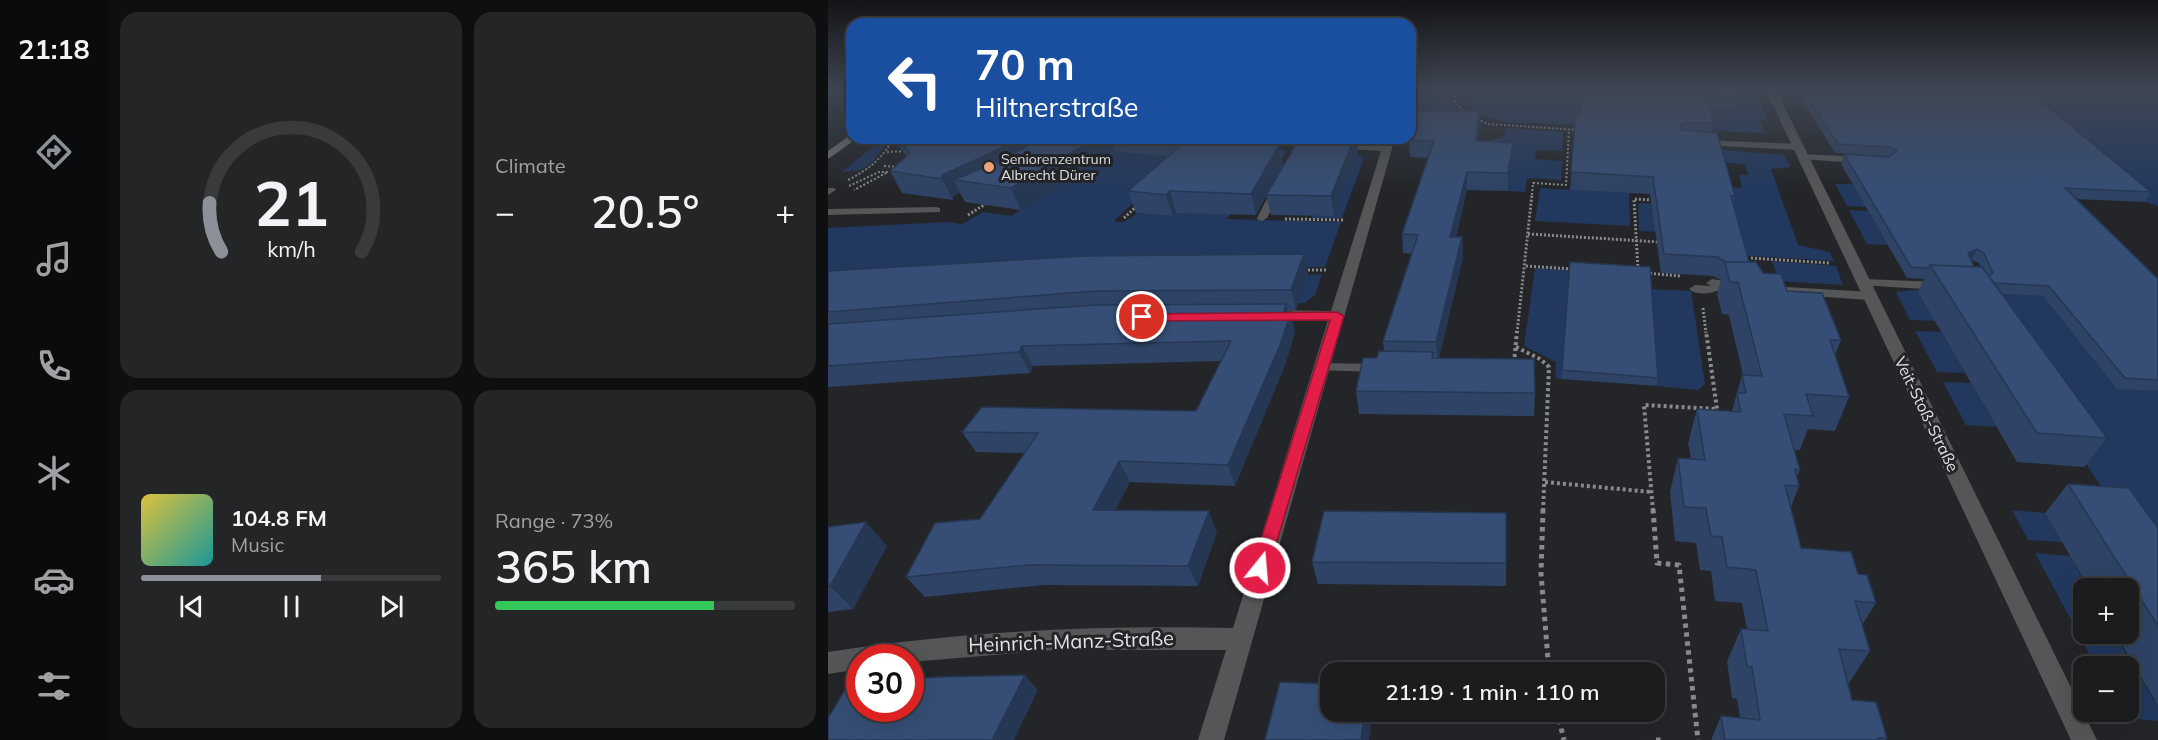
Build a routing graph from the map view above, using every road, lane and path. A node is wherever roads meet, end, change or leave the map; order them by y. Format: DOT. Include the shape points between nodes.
graph roads {
  1 [pos="1475,123"];
  2 [pos="1485,123"];
  3 [pos="1787,123"];
  4 [pos="1488,124"];
  5 [pos="846,142"];
  6 [pos="1694,142"];
  7 [pos="891,144"];
  8 [pos="1344,144"];
  9 [pos="1388,144"];
  10 [pos="1301,145"];
  11 [pos="910,151"];
  12 [pos="887,152"];
  13 [pos="1801,152"];
  14 [pos="828,156"];
  15 [pos="1868,160"];
  16 [pos="870,169"];
  17 [pos="903,172"];
  18 [pos="1281,182"];
  19 [pos="845,188"];
  20 [pos="854,190"];
  21 [pos="829,191"];
  22 [pos="996,198"];
  23 [pos="1660,200"];
  24 [pos="1140,203"];
  25 [pos="936,210"];
  26 [pos="1288,210"];
  27 [pos="828,212"];
  28 [pos="968,215"];
  29 [pos="1124,218"];
  30 [pos="1262,218"];
  31 [pos="1366,220"];
  32 [pos="1528,234"];
  33 [pos="1636,241"];
  34 [pos="1668,242"];
  35 [pos="1751,258"];
  36 [pos="1855,264"];
  37 [pos="1526,266"];
  38 [pos="1582,269"];
  39 [pos="1301,270"];
  40 [pos="1351,270"];
  41 [pos="1715,285"];
  42 [pos="1958,287"];
  43 [pos="1695,289"];
  44 [pos="1867,289"];
  45 [pos="1257,315"];
  46 [pos="1337,316"];
  47 [pos="1516,347"];
  48 [pos="1322,367"];
  49 [pos="1393,368"];
  50 [pos="1513,369"];
  51 [pos="1545,482"];
  52 [pos="1651,492"];
  53 [pos="1240,639"];
  54 [pos="924,650"];
  55 [pos="846,660"];
  56 [pos="1549,662"];
  57 [pos="828,663"];
  58 [pos="1560,722"];
  59 [pos="1211,740"];
  60 [pos="1564,740"];
  61 [pos="1656,740"];
  62 [pos="1664,740"];
  63 [pos="1698,740"];
  64 [pos="2084,740"];
  1 -- 4 [label="path"];
  2 -- 4 [label="path"];
  3 -- 13 [label="street, Veit-Stoß-Straße"];
  4 -- 32 [label="path" via="1569,130 1566,185 1533,183"];
  5 -- 14 [label="main road"];
  6 -- 13 [label="lane"];
  7 -- 12 [label="path"];
  8 -- 10 [label="street"];
  9 -- 31 [label="street"];
  11 -- 12 [label="path"];
  12 -- 16 [label="path"];
  13 -- 15 [label="lane"];
  13 -- 36 [label="street, Veit-Stoß-Straße"];
  16 -- 17 [label="path" via="886,165"];
  16 -- 21 [label="path"];
  18 -- 30 [label="lane"];
  19 -- 20 [label="path" via="879,172 888,172"];
  22 -- 28 [label="path"];
  23 -- 33 [label="path" via="1634,199"];
  24 -- 29 [label="path"];
  25 -- 27 [label="lane"];
  26 -- 31 [label="path" via="1283,219"];
  31 -- 40 [label="street"];
  32 -- 33 [label="path"];
  32 -- 37 [label="path"];
  33 -- 34 [label="path"];
  33 -- 41 [label="path" via="1638,273 1717,278"];
  35 -- 36 [label="path"];
  36 -- 44 [label="street, Veit-Stoß-Straße"];
  37 -- 38 [label="path"];
  37 -- 47 [label="path"];
  39 -- 40 [label="path"];
  40 -- 46 [label="street"];
  41 -- 43 [label="lane" via="1713,290"];
  41 -- 44 [label="lane"];
  41 -- 52 [label="path" via="1720,293 1701,292 1717,409 1644,405"];
  42 -- 44 [label="lane"];
  44 -- 64 [label="street, Veit-Stoß-Straße"];
  45 -- 46 [label="street"];
  46 -- 48 [label="street"];
  47 -- 50 [label="path"];
  47 -- 51 [label="path" via="1549,368"];
  48 -- 49 [label="lane"];
  48 -- 53 [label="street"];
  51 -- 52 [label="path"];
  51 -- 56 [label="path" via="1541,573"];
  52 -- 63 [label="path" via="1658,563 1679,566"];
  53 -- 54 [label="street, Heinrich-Manz-Straße" via="1049,638"];
  53 -- 59 [label="street"];
  55 -- 57 [label="street"];
  58 -- 60 [label="path"];
  61 -- 62 [label="path"];
}
